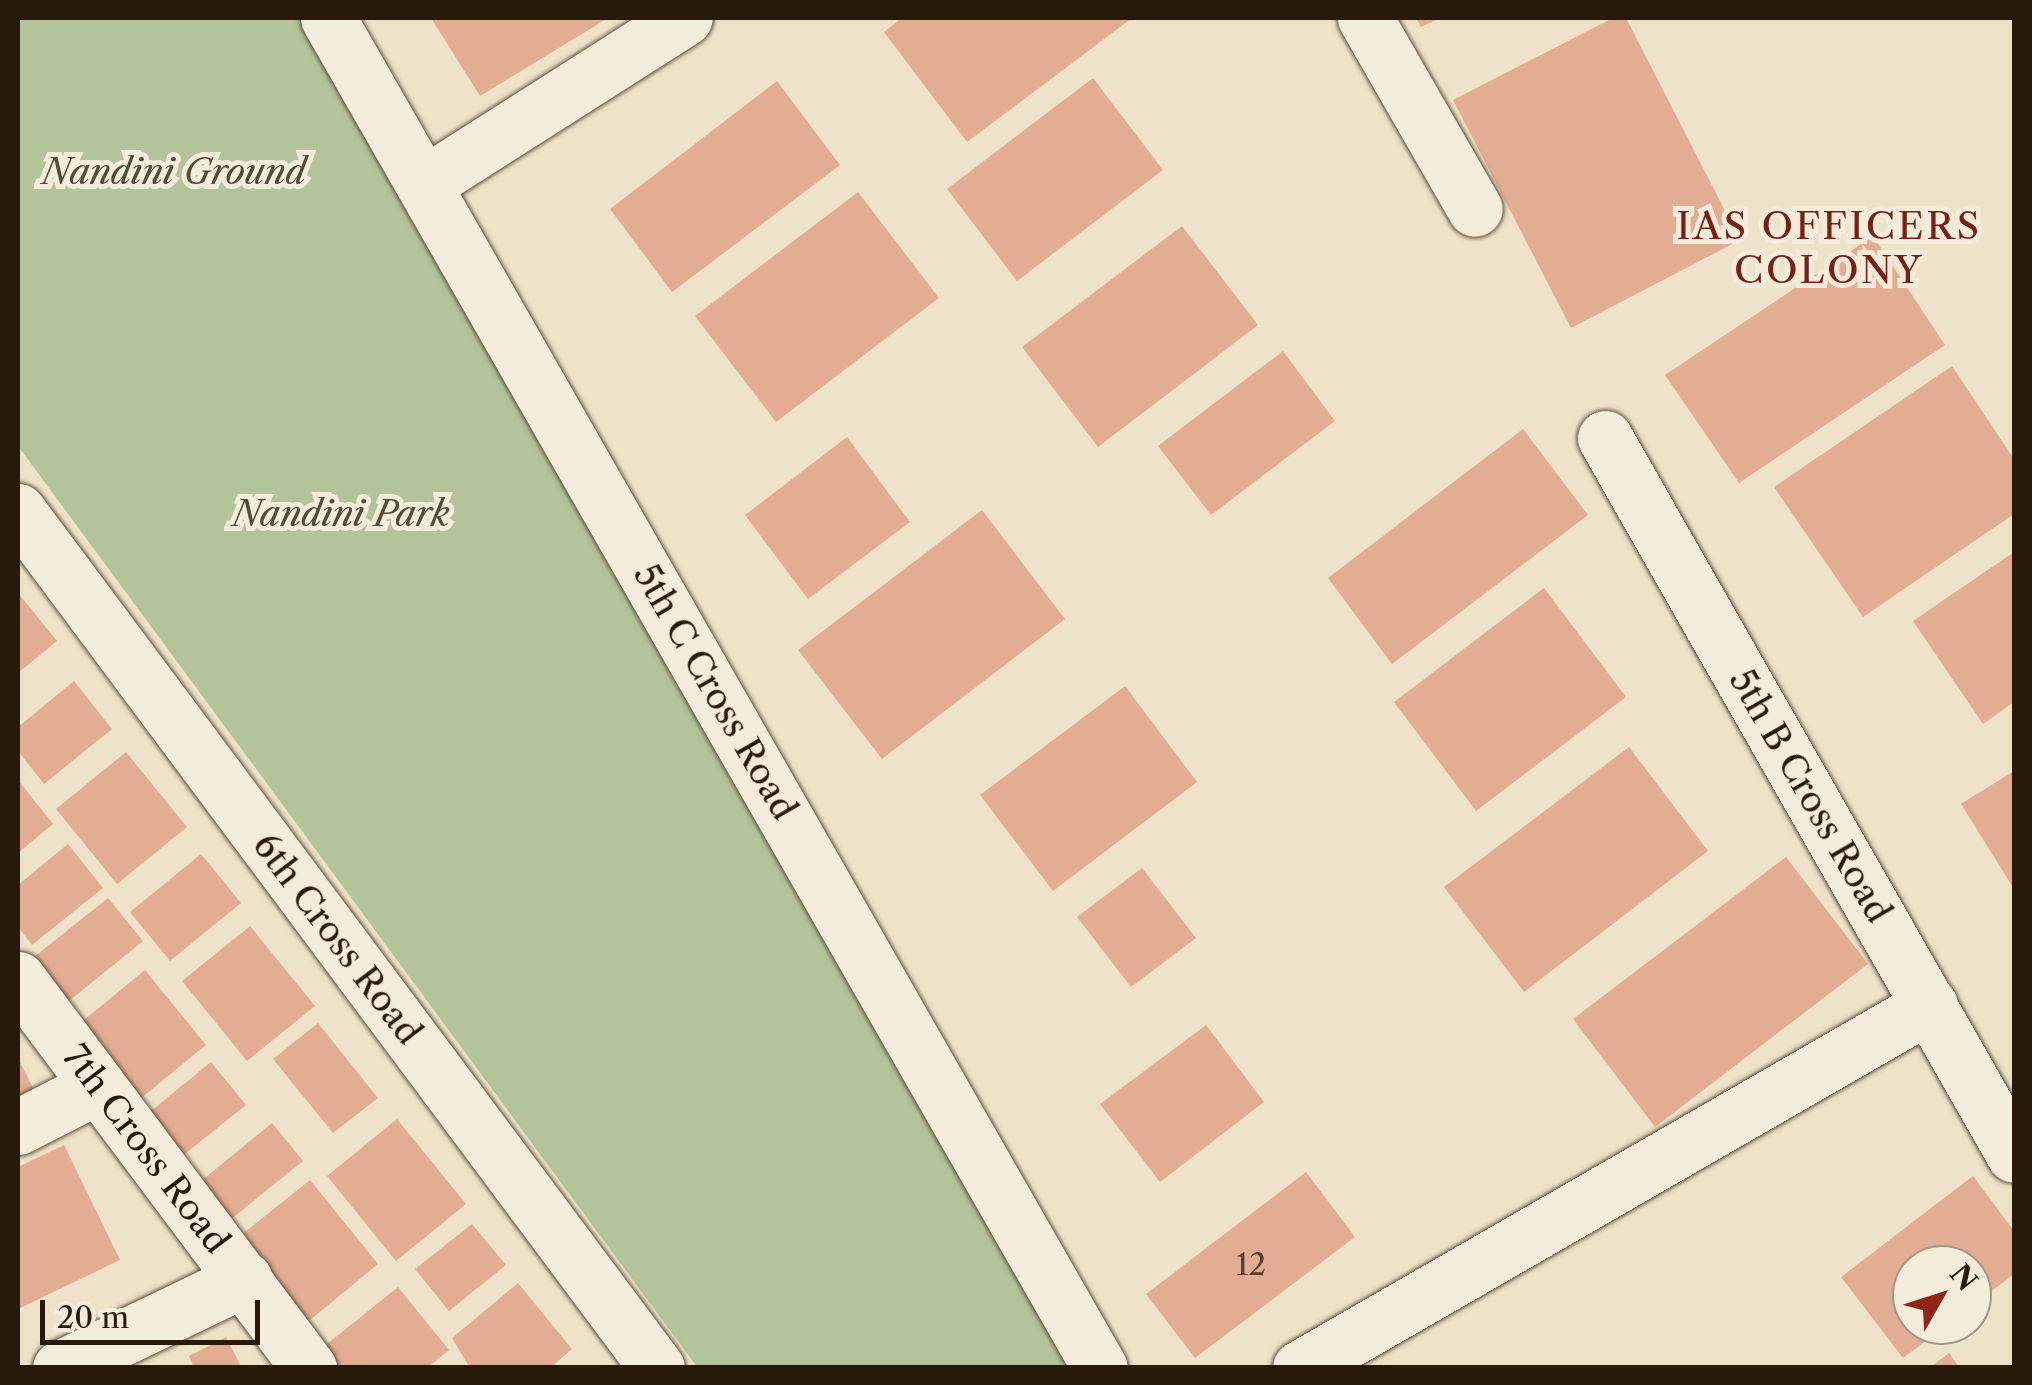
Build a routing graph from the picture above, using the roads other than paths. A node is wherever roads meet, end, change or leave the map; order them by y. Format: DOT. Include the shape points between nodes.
graph roads {
  1 [pos="328,18"];
  2 [pos="685,18"];
  3 [pos="1364,18"];
  4 [pos="424,184"];
  5 [pos="1475,209"];
  6 [pos="1605,438"];
  7 [pos="18,511"];
  8 [pos="18,979"];
  9 [pos="1930,1005"];
  10 [pos="98,1086"];
  11 [pos="18,1127"];
  12 [pos="2014,1156"];
  13 [pos="245,1279"];
  14 [pos="60,1368"];
  15 [pos="309,1368"];
  16 [pos="657,1368"];
  17 [pos="1100,1368"];
  18 [pos="1300,1368"];
  1 -- 4 [label="street, 5th C Cross Road"];
  2 -- 4 [label="street"];
  3 -- 5 [label="street"];
  4 -- 17 [label="street, 5th C Cross Road"];
  6 -- 9 [label="street, 5th B Cross Road"];
  7 -- 16 [label="street, 6th Cross Road"];
  8 -- 10 [label="street, 7th Cross Road"];
  9 -- 12 [label="street, 5th B Cross Road"];
  9 -- 18 [label="street"];
  10 -- 11 [label="street"];
  10 -- 13 [label="street, 7th Cross Road"];
  13 -- 14 [label="street"];
  13 -- 15 [label="street, 7th Cross Road"];
}
